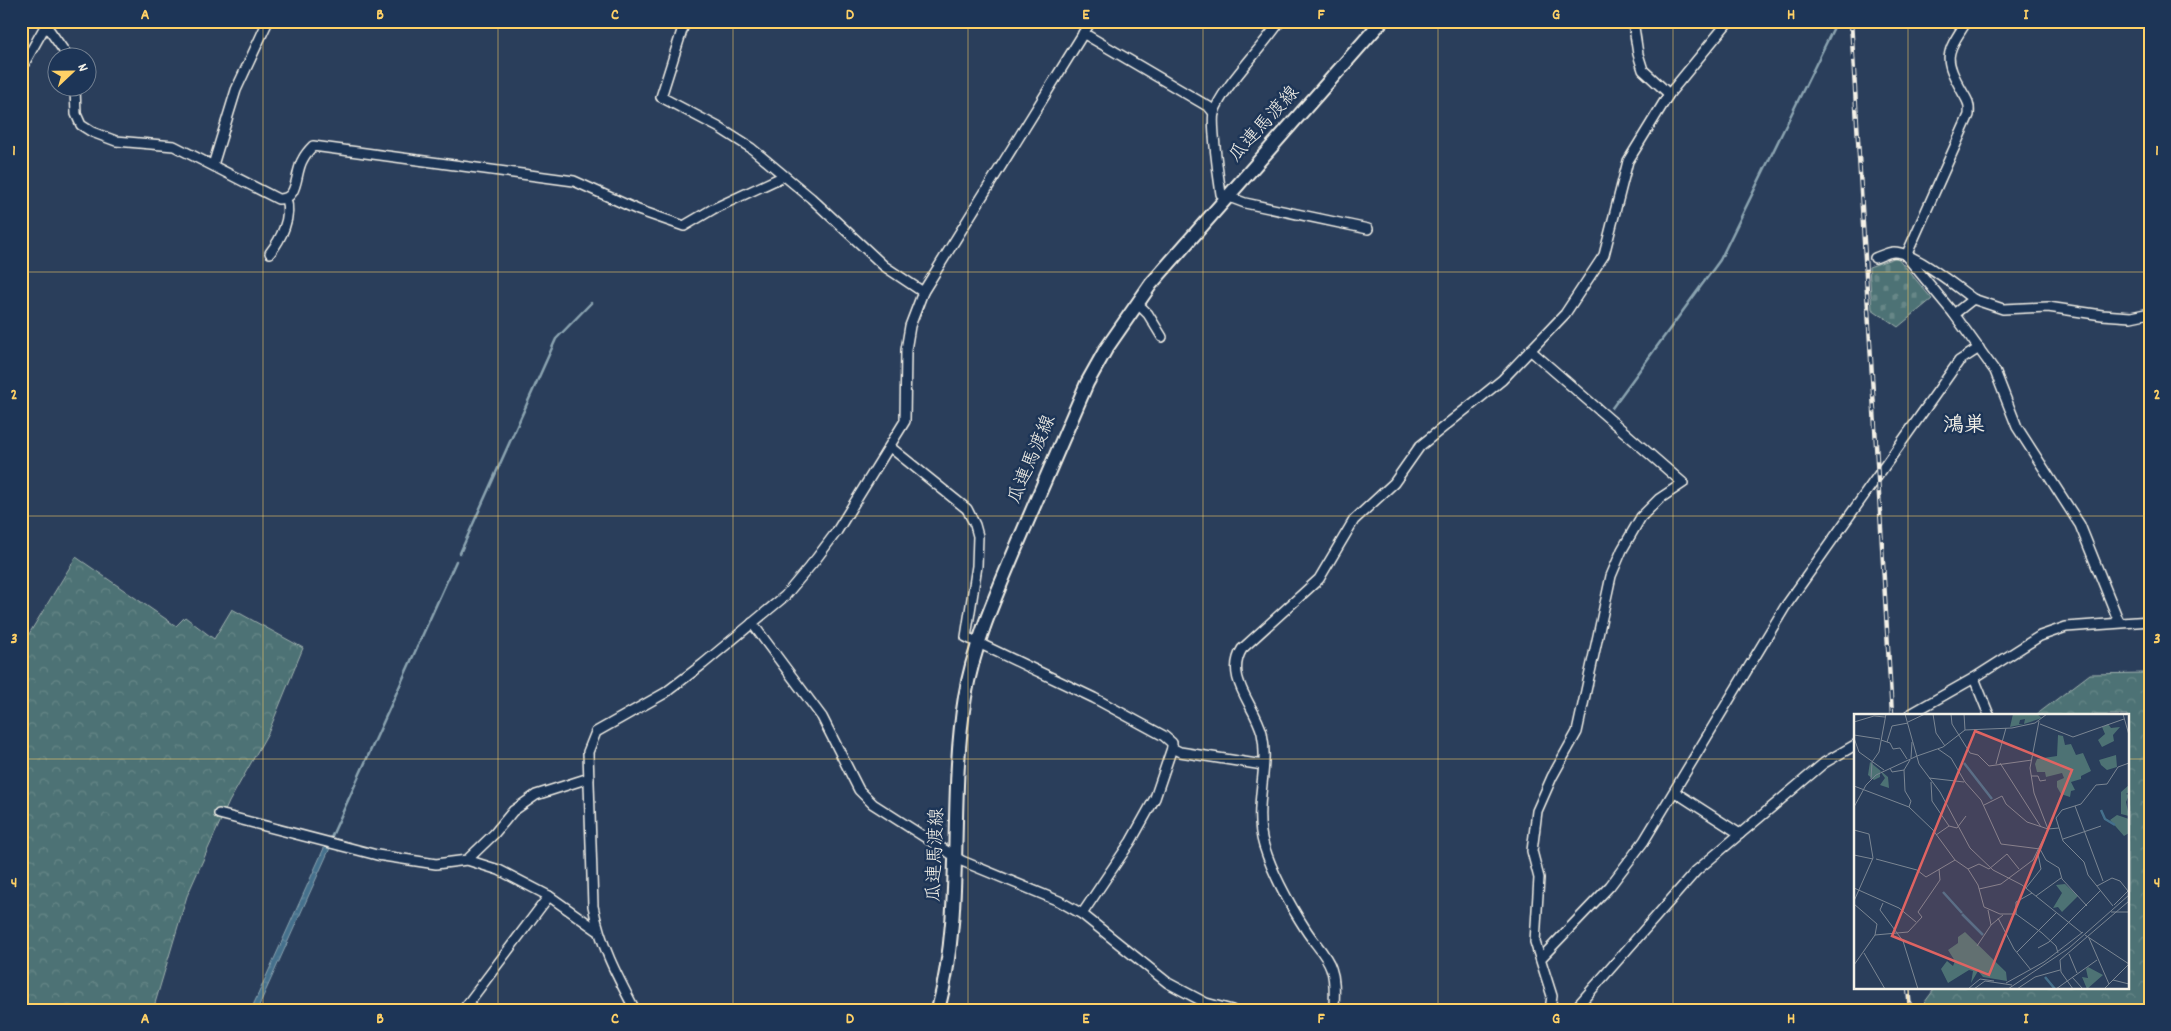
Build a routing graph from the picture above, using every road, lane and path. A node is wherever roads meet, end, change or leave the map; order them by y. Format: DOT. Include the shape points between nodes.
graph roads {
  1 [pos="268,21"];
  2 [pos="685,21"];
  3 [pos="1091,21"];
  4 [pos="1280,21"];
  5 [pos="1382,21"];
  6 [pos="1633,21"];
  7 [pos="1728,21"];
  8 [pos="1967,21"];
  9 [pos="45,22"];
  10 [pos="1083,32"];
  11 [pos="63,48"];
  12 [pos="21,69"];
  13 [pos="1669,94"];
  14 [pos="75,98"];
  15 [pos="1214,112"];
  16 [pos="213,165"];
  17 [pos="784,176"];
  18 [pos="1228,196"];
  19 [pos="286,200"];
  20 [pos="1368,229"];
  21 [pos="270,253"];
  22 [pos="1906,256"];
  23 [pos="1875,258"];
  24 [pos="923,292"];
  25 [pos="1973,299"];
  26 [pos="1137,303"];
  27 [pos="2150,313"];
  28 [pos="1954,314"];
  29 [pos="1162,337"];
  30 [pos="1979,348"];
  31 [pos="1530,350"];
  32 [pos="890,447"];
  33 [pos="2150,621"];
  34 [pos="2119,622"];
  35 [pos="752,623"];
  36 [pos="979,643"];
  37 [pos="1974,678"];
  38 [pos="1911,714"];
  39 [pos="1989,714"];
  40 [pos="1854,747"];
  41 [pos="1172,748"];
  42 [pos="1263,765"];
  43 [pos="589,778"];
  44 [pos="1675,792"];
  45 [pos="219,814"];
  46 [pos="1740,834"];
  47 [pos="956,856"];
  48 [pos="467,860"];
  49 [pos="549,896"];
  50 [pos="1082,914"];
  51 [pos="597,930"];
  52 [pos="1541,958"];
  53 [pos="464,1010"];
  54 [pos="635,1010"];
  55 [pos="938,1010"];
  56 [pos="1232,1010"];
  57 [pos="1334,1010"];
  58 [pos="1550,1010"];
  59 [pos="1574,1010"];
  1 -- 16 [label="street" via="236,90"];
  2 -- 17 [label="street" via="662,96 751,148"];
  3 -- 10 [label="street"];
  4 -- 15 [label="street"];
  5 -- 18 [label="main road, 瓜連馬渡線"];
  6 -- 13 [label="street" via="1643,70"];
  7 -- 13 [label="street"];
  8 -- 22 [label="street" via="1954,41 1949,68 1970,105 1969,115"];
  9 -- 11 [label="street"];
  9 -- 12 [label="street"];
  10 -- 15 [label="street"];
  10 -- 24 [label="street"];
  13 -- 31 [label="street" via="1628,161 1604,255 1565,314"];
  14 -- 16 [label="street" via="76,114 81,125 92,132 116,141 174,146"];
  15 -- 18 [label="street" via="1220,188 1221,194"];
  16 -- 19 [label="street" via="278,199"];
  17 -- 19 [label="street" via="684,226 638,210 574,181 313,146 302,160 292,194"];
  17 -- 24 [label="street" via="884,266"];
  18 -- 20 [label="street" via="1245,203"];
  18 -- 26 [label="main road, 瓜連馬渡線"];
  19 -- 21 [label="street" via="289,208 286,224"];
  22 -- 23 [label="street" via="1894,252"];
  22 -- 25 [label="street" via="1942,275"];
  22 -- 28 [label="street"];
  24 -- 32 [label="street" via="910,326 906,350 905,421"];
  25 -- 27 [label="street" via="2003,309 2048,307 2131,317"];
  25 -- 28 [label="street"];
  26 -- 29 [label="street"];
  26 -- 36 [label="main road, 瓜連馬渡線" via="1087,383 1001,583"];
  28 -- 30 [label="street"];
  30 -- 34 [label="street" via="1995,371 2018,427 2080,525"];
  30 -- 44 [label="street" via="1958,361 1785,607"];
  31 -- 42 [label="street" via="1502,380 1420,446 1394,483 1354,520 1319,579 1236,659 1235,672 1261,731 1265,749"];
  31 -- 52 [label="street" via="1683,484 1659,499 1641,517 1622,550 1611,576 1578,732 1552,777 1538,811 1532,851 1540,878 1535,942"];
  32 -- 35 [label="street" via="816,559 784,596"];
  32 -- 36 [label="street" via="967,509 975,525 977,566 966,637"];
  33 -- 34 [label="street"];
  34 -- 37 [label="street" via="2066,627 2040,636"];
  35 -- 43 [label="street" via="664,693 596,732 588,752"];
  35 -- 47 [label="street" via="822,717 860,790 873,804"];
  36 -- 41 [label="street" via="1094,698 1164,736 1172,743"];
  36 -- 47 [label="main road, 瓜連馬渡線" via="962,719"];
  37 -- 38 [label="street"];
  37 -- 39 [label="street"];
  40 -- 46 [label="street" via="1824,763"];
  41 -- 42 [label="street"];
  41 -- 50 [label="street" via="1155,798 1131,841"];
  42 -- 57 [label="street" via="1258,810 1264,846 1288,899 1331,966"];
  43 -- 48 [label="street" via="536,795 514,811"];
  43 -- 51 [label="street" via="593,906"];
  44 -- 46 [label="street"];
  44 -- 52 [label="street" via="1610,886"];
  45 -- 48 [label="street" via="377,855 436,864"];
  46 -- 59 [label="street" via="1696,871"];
  47 -- 50 [label="street" via="975,868 1059,901"];
  47 -- 55 [label="main road, 瓜連馬渡線" via="950,948"];
  48 -- 49 [label="street" via="499,870"];
  49 -- 51 [label="street"];
  49 -- 53 [label="street"];
  50 -- 56 [label="street" via="1168,983 1206,1003"];
  51 -- 54 [label="street"];
  52 -- 58 [label="street" via="1552,996"];
}
